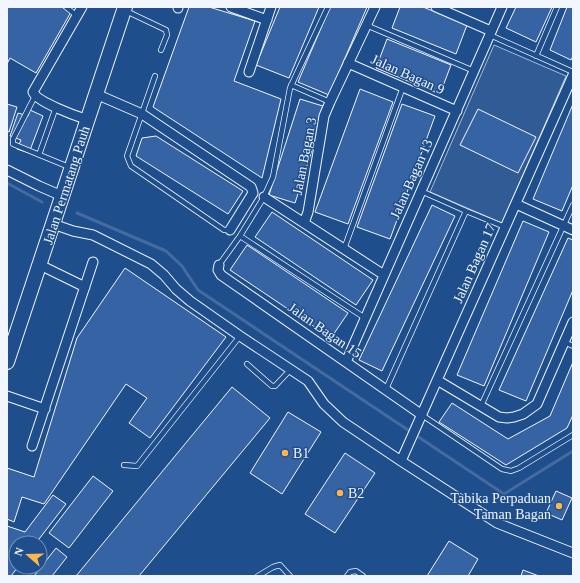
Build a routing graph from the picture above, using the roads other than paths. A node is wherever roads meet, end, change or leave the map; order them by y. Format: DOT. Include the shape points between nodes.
graph roads {
  1 [pos="66,7"];
  2 [pos="82,7"];
  3 [pos="231,7"];
  4 [pos="271,7"];
  5 [pos="328,7"];
  6 [pos="375,7"];
  7 [pos="436,7"];
  8 [pos="502,7"];
  9 [pos="557,7"];
  10 [pos="125,8"];
  11 [pos="77,16"];
  12 [pos="267,20"];
  13 [pos="366,25"];
  14 [pos="491,33"];
  15 [pos="161,50"];
  16 [pos="536,56"];
  17 [pos="348,63"];
  18 [pos="474,71"];
  19 [pos="249,72"];
  20 [pos="573,74"];
  21 [pos="155,76"];
  22 [pos="291,85"];
  23 [pos="403,87"];
  24 [pos="96,94"];
  25 [pos="35,96"];
  26 [pos="330,102"];
  27 [pos="56,107"];
  28 [pos="457,110"];
  29 [pos="142,114"];
  30 [pos="88,120"];
  31 [pos="40,156"];
  32 [pos="72,168"];
  33 [pos="7,170"];
  34 [pos="421,191"];
  35 [pos="62,197"];
  36 [pos="264,198"];
  37 [pos="516,204"];
  38 [pos="573,205"];
  39 [pos="466,211"];
  40 [pos="54,221"];
  41 [pos="304,223"];
  42 [pos="564,226"];
  43 [pos="505,227"];
  44 [pos="230,230"];
  45 [pos="573,230"];
  46 [pos="240,236"];
  47 [pos="344,249"];
  48 [pos="94,262"];
  49 [pos="40,265"];
  50 [pos="219,265"];
  51 [pos="384,275"];
  52 [pos="85,287"];
  53 [pos="365,318"];
  54 [pos="573,322"];
  55 [pos="240,336"];
  56 [pos="569,344"];
  57 [pos="7,362"];
  58 [pos="346,362"];
  59 [pos="248,364"];
  60 [pos="291,369"];
  61 [pos="437,380"];
  62 [pos="386,389"];
  63 [pos="7,396"];
  64 [pos="481,406"];
  65 [pos="45,409"];
  66 [pos="422,415"];
  67 [pos="573,435"];
  68 [pos="32,446"];
  69 [pos="401,461"];
  70 [pos="124,465"];
  71 [pos="572,550"];
  72 [pos="258,576"];
  73 [pos="290,576"];
  74 [pos="347,576"];
  75 [pos="363,576"];
  1 -- 11 [label="lane"];
  2 -- 11 [label="street"];
  3 -- 12 [label="street"];
  4 -- 12 [label="street"];
  5 -- 22 [label="lane"];
  6 -- 13 [label="street, Jalan Bagan 3"];
  7 -- 14 [label="street"];
  8 -- 14 [label="street, Jalan Bagan 13"];
  9 -- 16 [label="lane"];
  10 -- 15 [label="lane" via="166,30 167,35"];
  10 -- 24 [label="main road, Jalan Permatang Pauh"];
  11 -- 25 [label="street" via="33,90"];
  12 -- 19 [label="street"];
  13 -- 17 [label="street, Jalan Bagan 3"];
  13 -- 18 [label="lane"];
  14 -- 16 [label="lane"];
  14 -- 18 [label="street, Jalan Bagan 13"];
  16 -- 20 [label="lane"];
  17 -- 23 [label="street, Jalan Bagan 9"];
  17 -- 26 [label="street, Jalan Bagan 3"];
  18 -- 28 [label="street, Jalan Bagan 13"];
  20 -- 37 [label="street, Jalan Bagan 17"];
  21 -- 29 [label="lane"];
  22 -- 26 [label="lane"];
  22 -- 36 [label="lane" via="273,177"];
  23 -- 28 [label="street, Jalan Bagan 9"];
  23 -- 47 [label="lane"];
  24 -- 29 [label="street"];
  24 -- 30 [label="main road, Jalan Permatang Pauh"];
  25 -- 27 [label="street"];
  25 -- 31 [label="lane" via="12,142"];
  26 -- 41 [label="street, Jalan Bagan 3" via="324,116"];
  27 -- 30 [label="street"];
  27 -- 31 [label="lane"];
  28 -- 34 [label="street, Jalan Bagan 13"];
  29 -- 44 [label="lane" via="127,156 131,166 224,230"];
  29 -- 44 [label="street" via="251,187 253,193"];
  30 -- 32 [label="main road, Jalan Permatang Pauh"];
  31 -- 32 [label="lane"];
  32 -- 35 [label="main road, Jalan Permatang Pauh"];
  33 -- 35 [label="street"];
  34 -- 39 [label="lane"];
  34 -- 51 [label="street, Jalan Bagan 13"];
  35 -- 40 [label="main road, Jalan Permatang Pauh"];
  36 -- 41 [label="street"];
  36 -- 46 [label="lane"];
  37 -- 42 [label="street"];
  37 -- 43 [label="street, Jalan Bagan 17"];
  38 -- 42 [label="lane"];
  39 -- 43 [label="lane"];
  39 -- 62 [label="lane"];
  40 -- 49 [label="main road, Jalan Permatang Pauh"];
  40 -- 55 [label="street" via="73,231 93,235 150,264 190,301"];
  41 -- 47 [label="street"];
  42 -- 45 [label="street"];
  42 -- 64 [label="lane"];
  43 -- 61 [label="street, Jalan Bagan 17"];
  46 -- 50 [label="lane"];
  46 -- 53 [label="lane"];
  47 -- 51 [label="street"];
  48 -- 52 [label="street"];
  49 -- 52 [label="street"];
  49 -- 57 [label="main road, Jalan Permatang Pauh"];
  50 -- 58 [label="street, Jalan Bagan 15" via="218,270 222,275"];
  51 -- 53 [label="street, Jalan Bagan 13"];
  52 -- 65 [label="street"];
  53 -- 58 [label="street, Jalan Bagan 13"];
  54 -- 56 [label="street"];
  55 -- 60 [label="street"];
  55 -- 70 [label="lane" via="137,466"];
  56 -- 64 [label="street" via="537,404 523,414 499,417"];
  58 -- 62 [label="street, Jalan Bagan 15"];
  59 -- 60 [label="lane" via="272,386 275,386"];
  60 -- 69 [label="street" via="308,381 324,404 343,422"];
  61 -- 64 [label="street"];
  61 -- 66 [label="street, Jalan Bagan 17"];
  62 -- 66 [label="street, Jalan Bagan 15"];
  63 -- 65 [label="street"];
  65 -- 68 [label="street"];
  66 -- 67 [label="lane" via="502,469 511,471"];
  66 -- 69 [label="street, Jalan Bagan 17"];
  69 -- 71 [label="street" via="497,523"];
  72 -- 73 [label="lane" via="280,565"];
  74 -- 75 [label="lane" via="350,572 356,571"];
}
